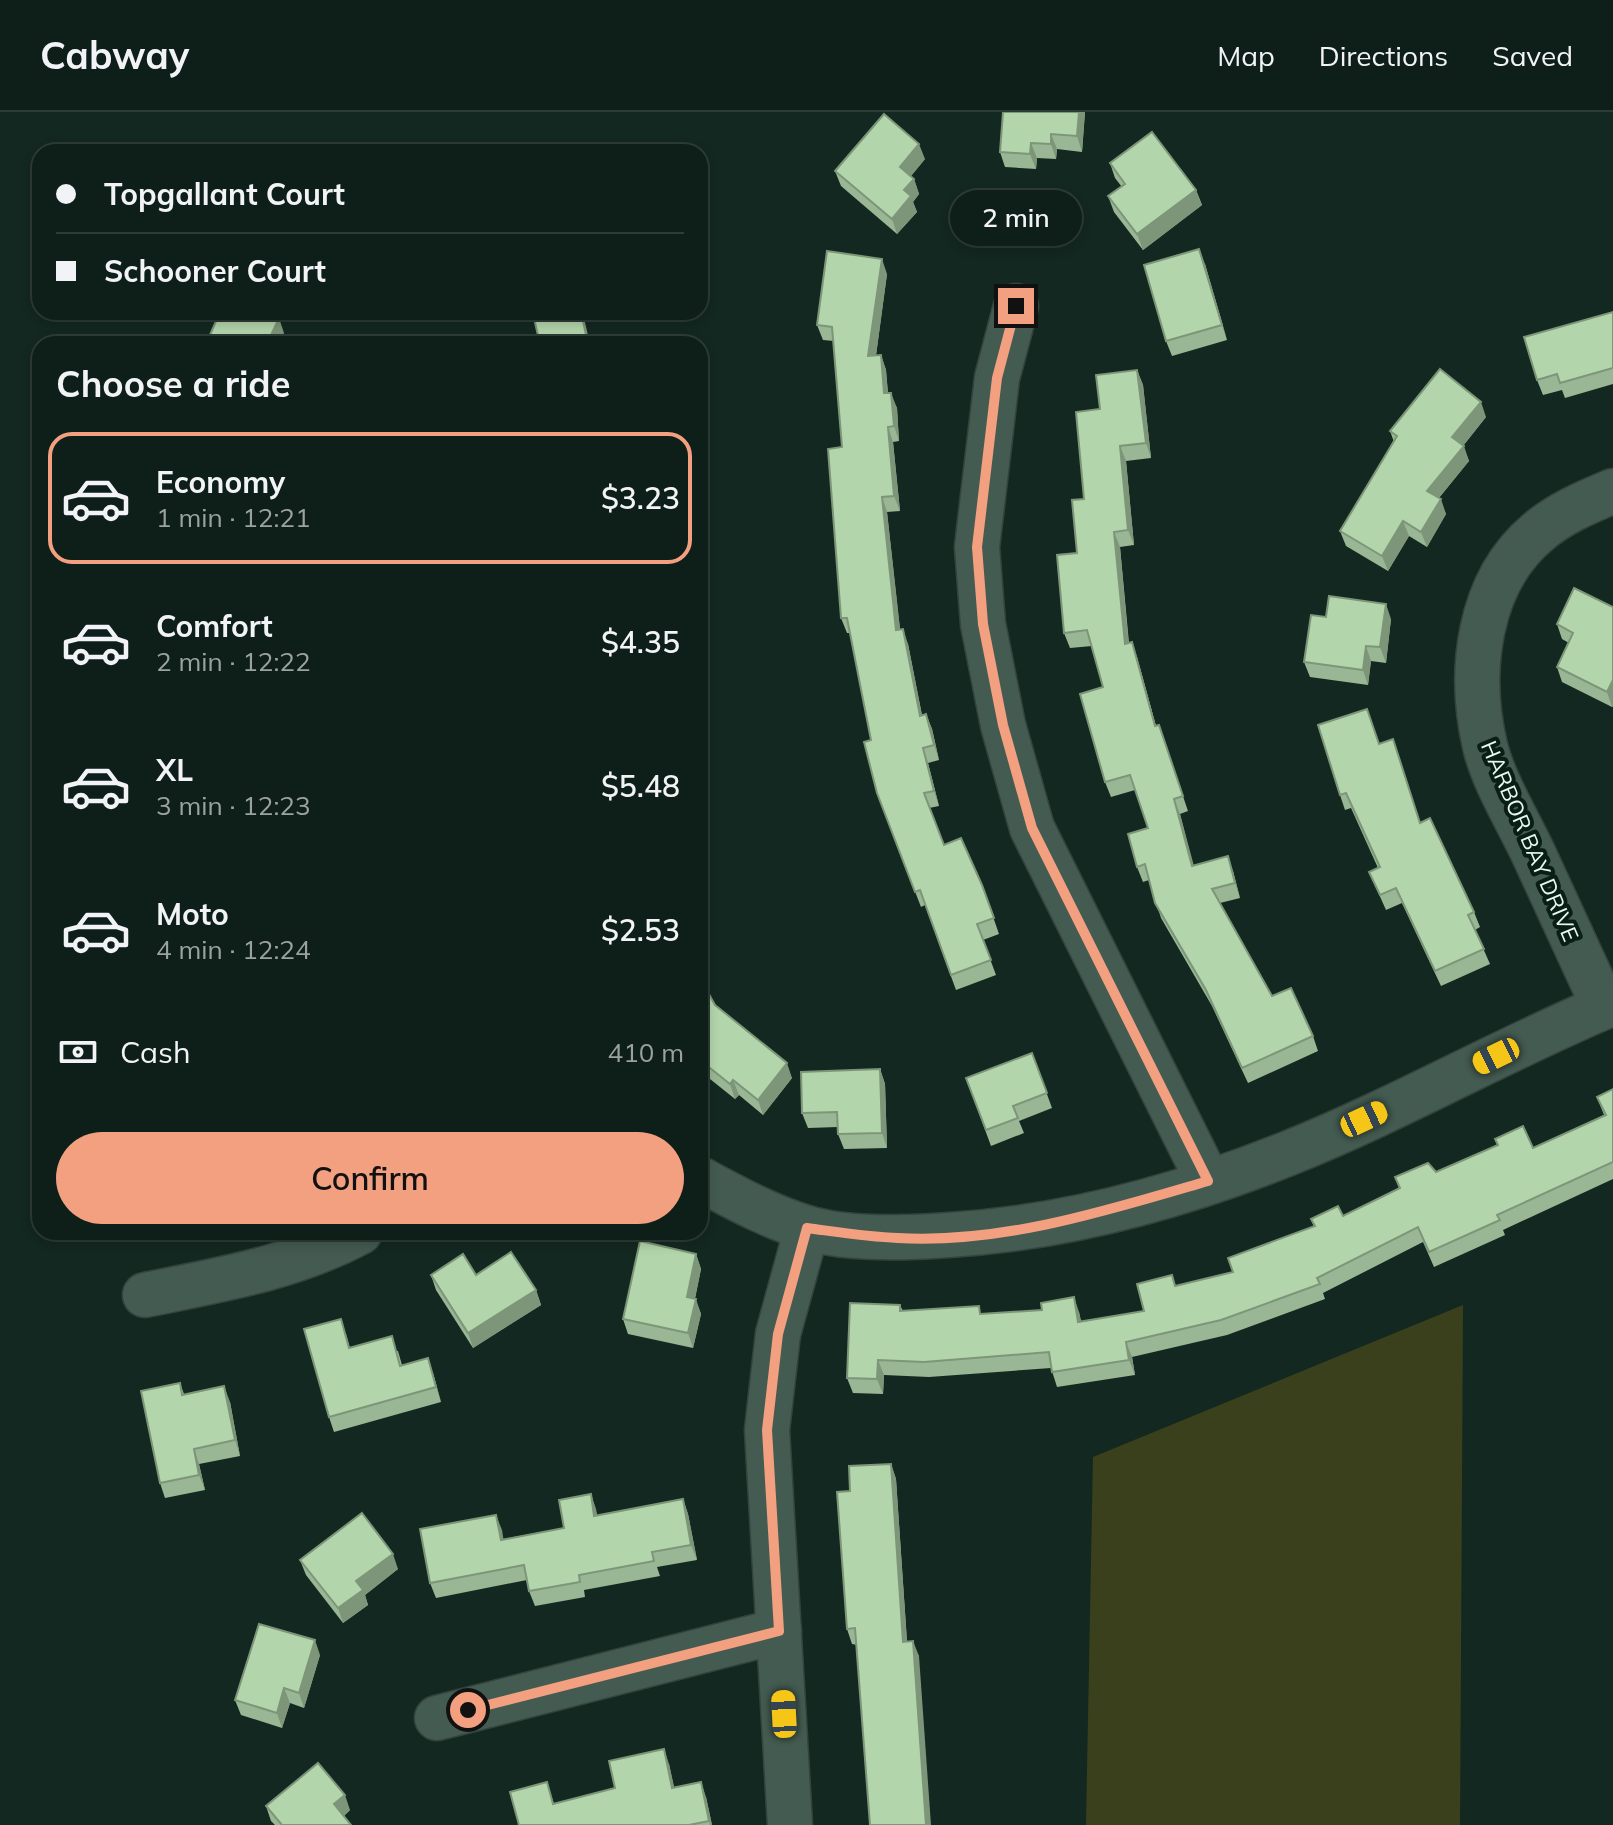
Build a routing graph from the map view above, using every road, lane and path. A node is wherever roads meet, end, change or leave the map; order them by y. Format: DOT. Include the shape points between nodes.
graph roads {
  1 [pos="1016,306"];
  2 [pos="1613,491"];
  3 [pos="1608,1005"];
  4 [pos="1208,1181"];
  5 [pos="708,1183"];
  6 [pos="807,1228"];
  7 [pos="344,1240"];
  8 [pos="145,1295"];
  9 [pos="779,1631"];
  10 [pos="437,1718"];
  11 [pos="790,1825"];
  1 -- 4 [label="street" via="997,378 977,547 983,624 1003,725 1032,828"];
  2 -- 3 [label="street, HARBOR BAY DRIVE" via="1574,507 1537,532 1512,560 1480,638 1476,693 1486,749"];
  3 -- 4 [label="street" via="1289,1153"];
  4 -- 6 [label="street" via="1090,1215 994,1233 899,1239"];
  5 -- 6 [label="street"];
  6 -- 9 [label="street" via="778,1334 767,1430"];
  7 -- 8 [label="street" via="267,1270"];
  9 -- 10 [label="street"];
  9 -- 11 [label="street"];
}
